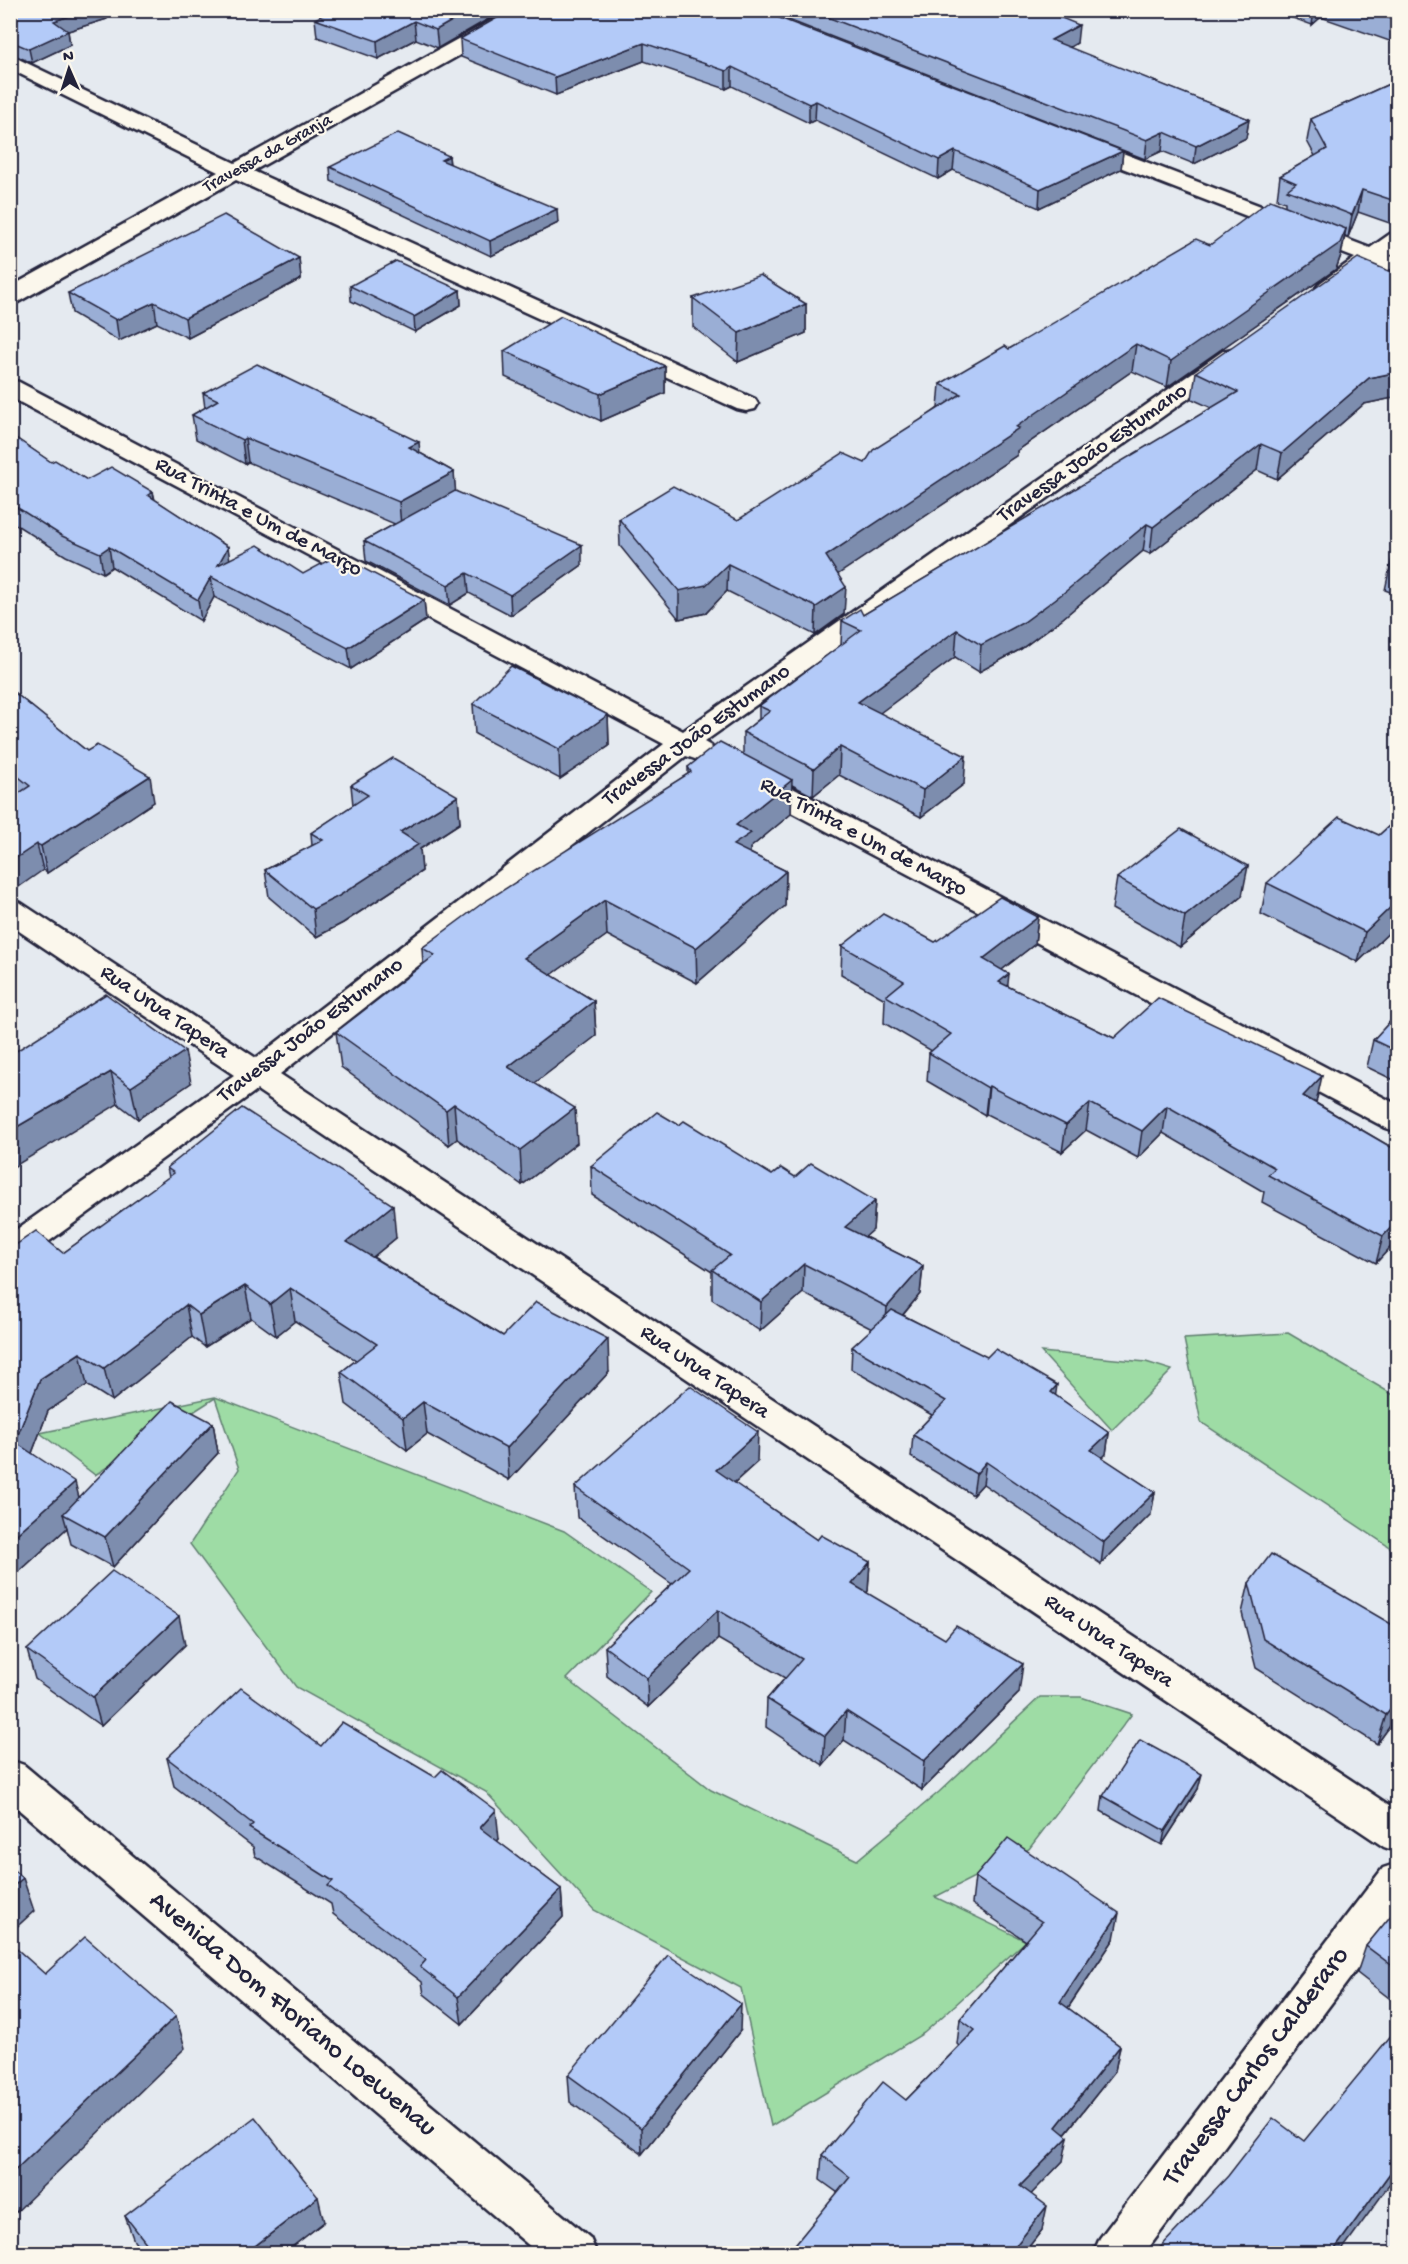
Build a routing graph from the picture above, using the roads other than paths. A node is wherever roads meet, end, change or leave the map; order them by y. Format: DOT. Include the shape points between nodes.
graph roads {
  1 [pos="525,10"];
  2 [pos="10,62"];
  3 [pos="1059,136"];
  4 [pos="236,172"];
  5 [pos="1398,239"];
  6 [pos="1385,262"];
  7 [pos="10,297"];
  8 [pos="1304,305"];
  9 [pos="1256,339"];
  10 [pos="10,387"];
  11 [pos="746,404"];
  12 [pos="684,743"];
  13 [pos="10,910"];
  14 [pos="256,1075"];
  15 [pos="1398,1120"];
  16 [pos="10,1252"];
  17 [pos="10,1777"];
  18 [pos="1398,1834"];
  19 [pos="1398,1881"];
  20 [pos="574,2253"];
  21 [pos="1116,2253"];
  1 -- 4 [label="street, Travessa da Granja"];
  2 -- 4 [label="street"];
  3 -- 6 [label="street"];
  4 -- 7 [label="street, Travessa da Granja"];
  4 -- 11 [label="street"];
  5 -- 6 [label="street"];
  6 -- 8 [label="street"];
  9 -- 12 [label="street, Travessa João Estumano"];
  10 -- 12 [label="street, Rua Trinta e Um de Março"];
  12 -- 14 [label="street, Travessa João Estumano"];
  12 -- 15 [label="street, Rua Trinta e Um de Março"];
  13 -- 14 [label="street, Rua Urua Tapera"];
  14 -- 16 [label="street, Travessa João Estumano"];
  14 -- 18 [label="street, Rua Urua Tapera"];
  17 -- 20 [label="street, Avenida Dom Floriano Loewenau"];
  19 -- 21 [label="street, Travessa Carlos Calderaro"];
}
